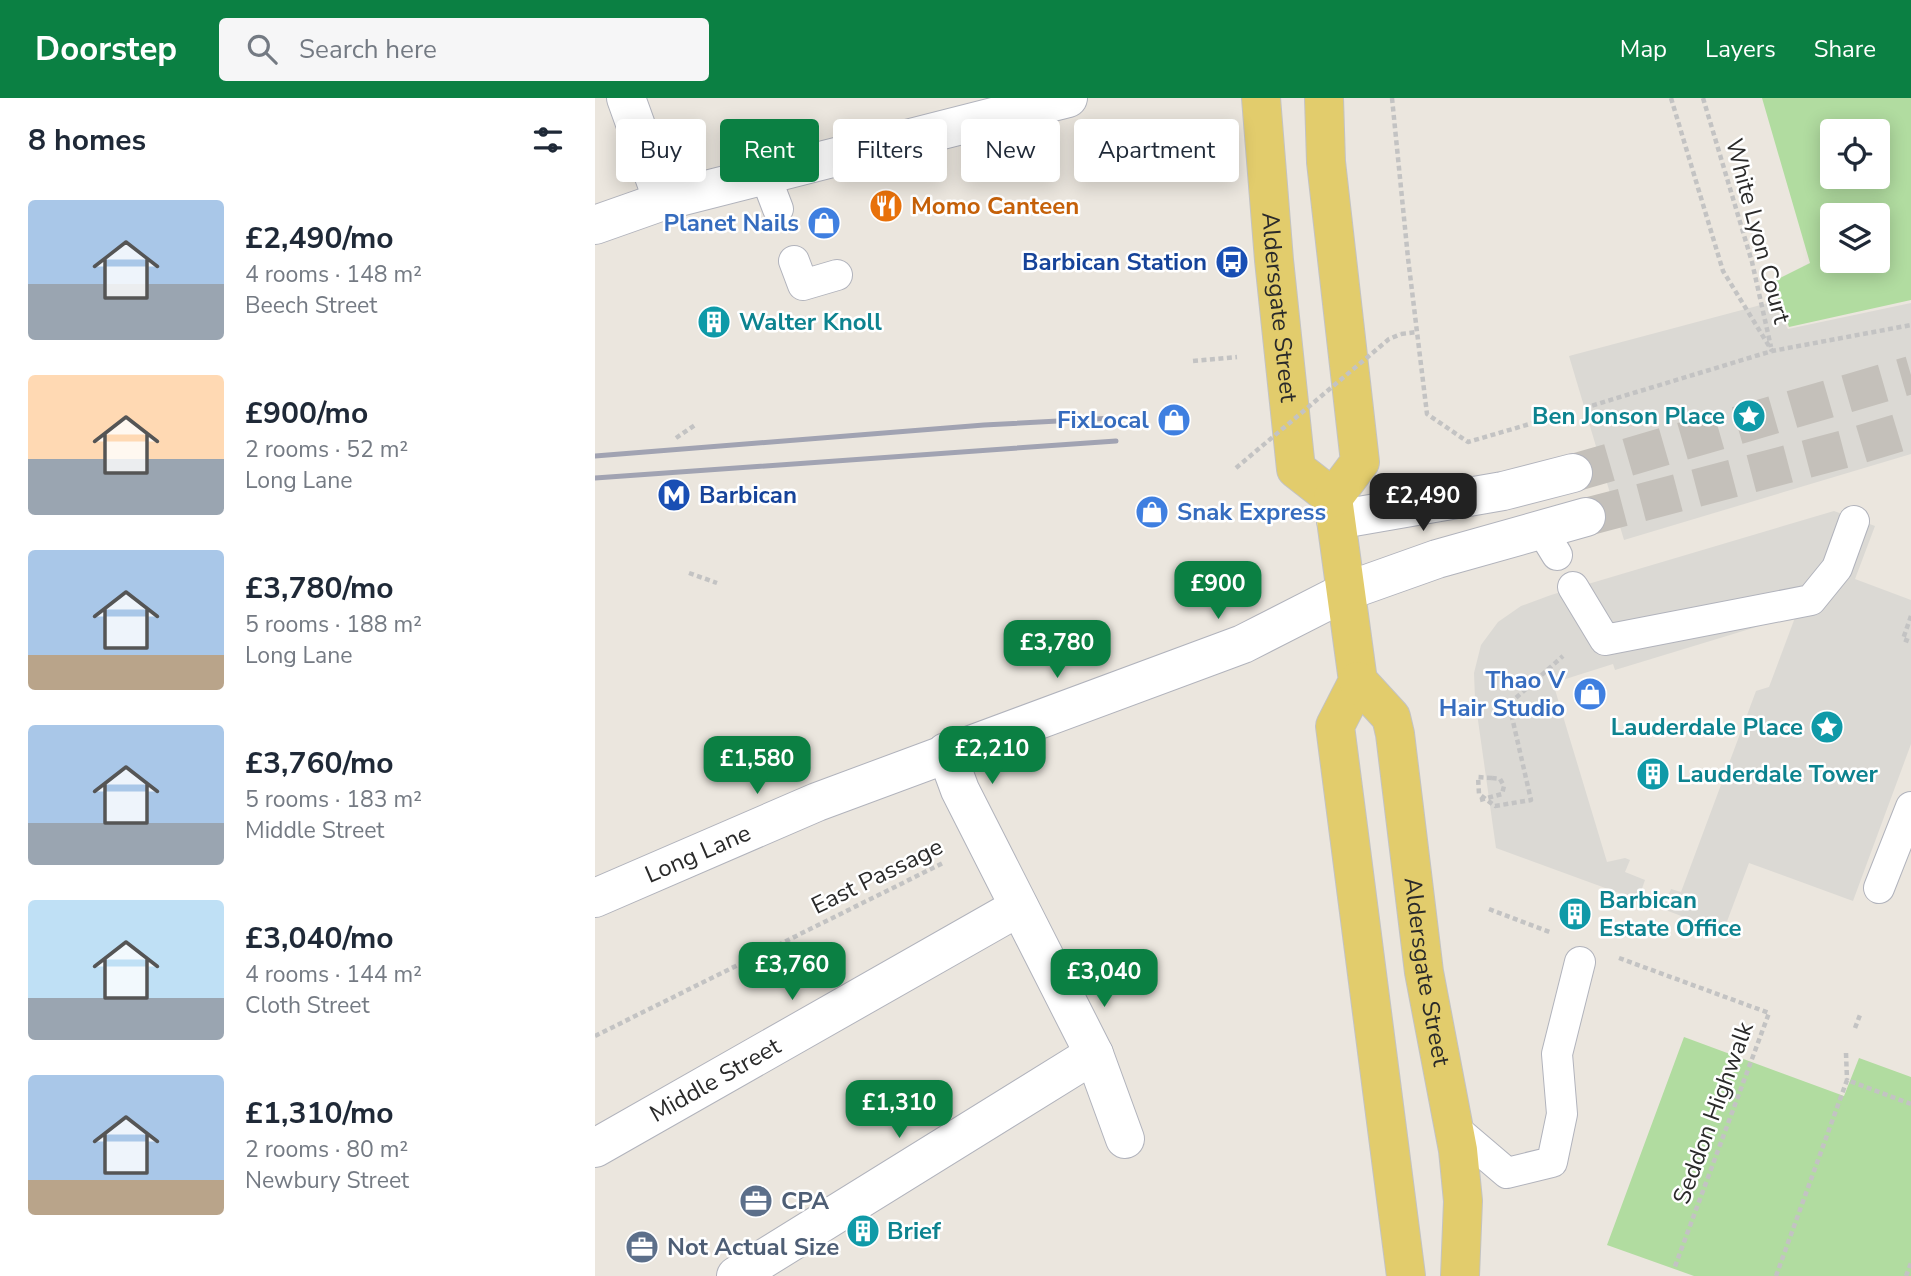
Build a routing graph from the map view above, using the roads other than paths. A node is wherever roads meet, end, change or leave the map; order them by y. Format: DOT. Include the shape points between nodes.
graph roads {
  1 [pos="626,98"];
  2 [pos="1068,98"];
  3 [pos="1261,98"];
  4 [pos="1324,98"];
  5 [pos="663,201"];
  6 [pos="595,225"];
  7 [pos="794,261"];
  8 [pos="837,275"];
  9 [pos="1573,473"];
  10 [pos="1335,509"];
  11 [pos="1585,517"];
  12 [pos="1854,521"];
  13 [pos="1573,587"];
  14 [pos="1347,591"];
  15 [pos="1358,681"];
  16 [pos="946,752"];
  17 [pos="1911,807"];
  18 [pos="1879,888"];
  19 [pos="595,898"];
  20 [pos="1019,907"];
  21 [pos="1580,962"];
  22 [pos="1094,1054"];
  23 [pos="1453,1127"];
  24 [pos="1125,1139"];
  25 [pos="595,1149"];
  26 [pos="736,1276"];
  27 [pos="1406,1276"];
  28 [pos="1460,1276"];
  1 -- 5 [label="street"];
  2 -- 5 [label="street" via="772,192"];
  3 -- 10 [label="main road, Aldersgate Street" via="1296,469"];
  4 -- 10 [label="main road" via="1328,175 1360,462"];
  5 -- 6 [label="street"];
  7 -- 8 [label="lane" via="803,285"];
  9 -- 10 [label="street" via="1503,491"];
  10 -- 14 [label="main road"];
  11 -- 14 [label="street, Long Lane" via="1549,542 1437,559"];
  12 -- 13 [label="lane" via="1837,568 1811,600 1605,640"];
  14 -- 15 [label="main road"];
  14 -- 16 [label="street, Long Lane" via="1243,644"];
  15 -- 23 [label="main road, Aldersgate Street" via="1391,717 1424,972"];
  15 -- 27 [label="main road" via="1335,726"];
  16 -- 19 [label="street, Long Lane"];
  16 -- 20 [label="street" via="960,790"];
  17 -- 18 [label="lane"];
  20 -- 22 [label="street"];
  20 -- 25 [label="street, Middle Street"];
  21 -- 23 [label="lane" via="1557,1054 1562,1114 1552,1162 1507,1173"];
  22 -- 24 [label="street"];
  22 -- 26 [label="street"];
  23 -- 28 [label="main road, Aldersgate Street" via="1463,1201"];
}
